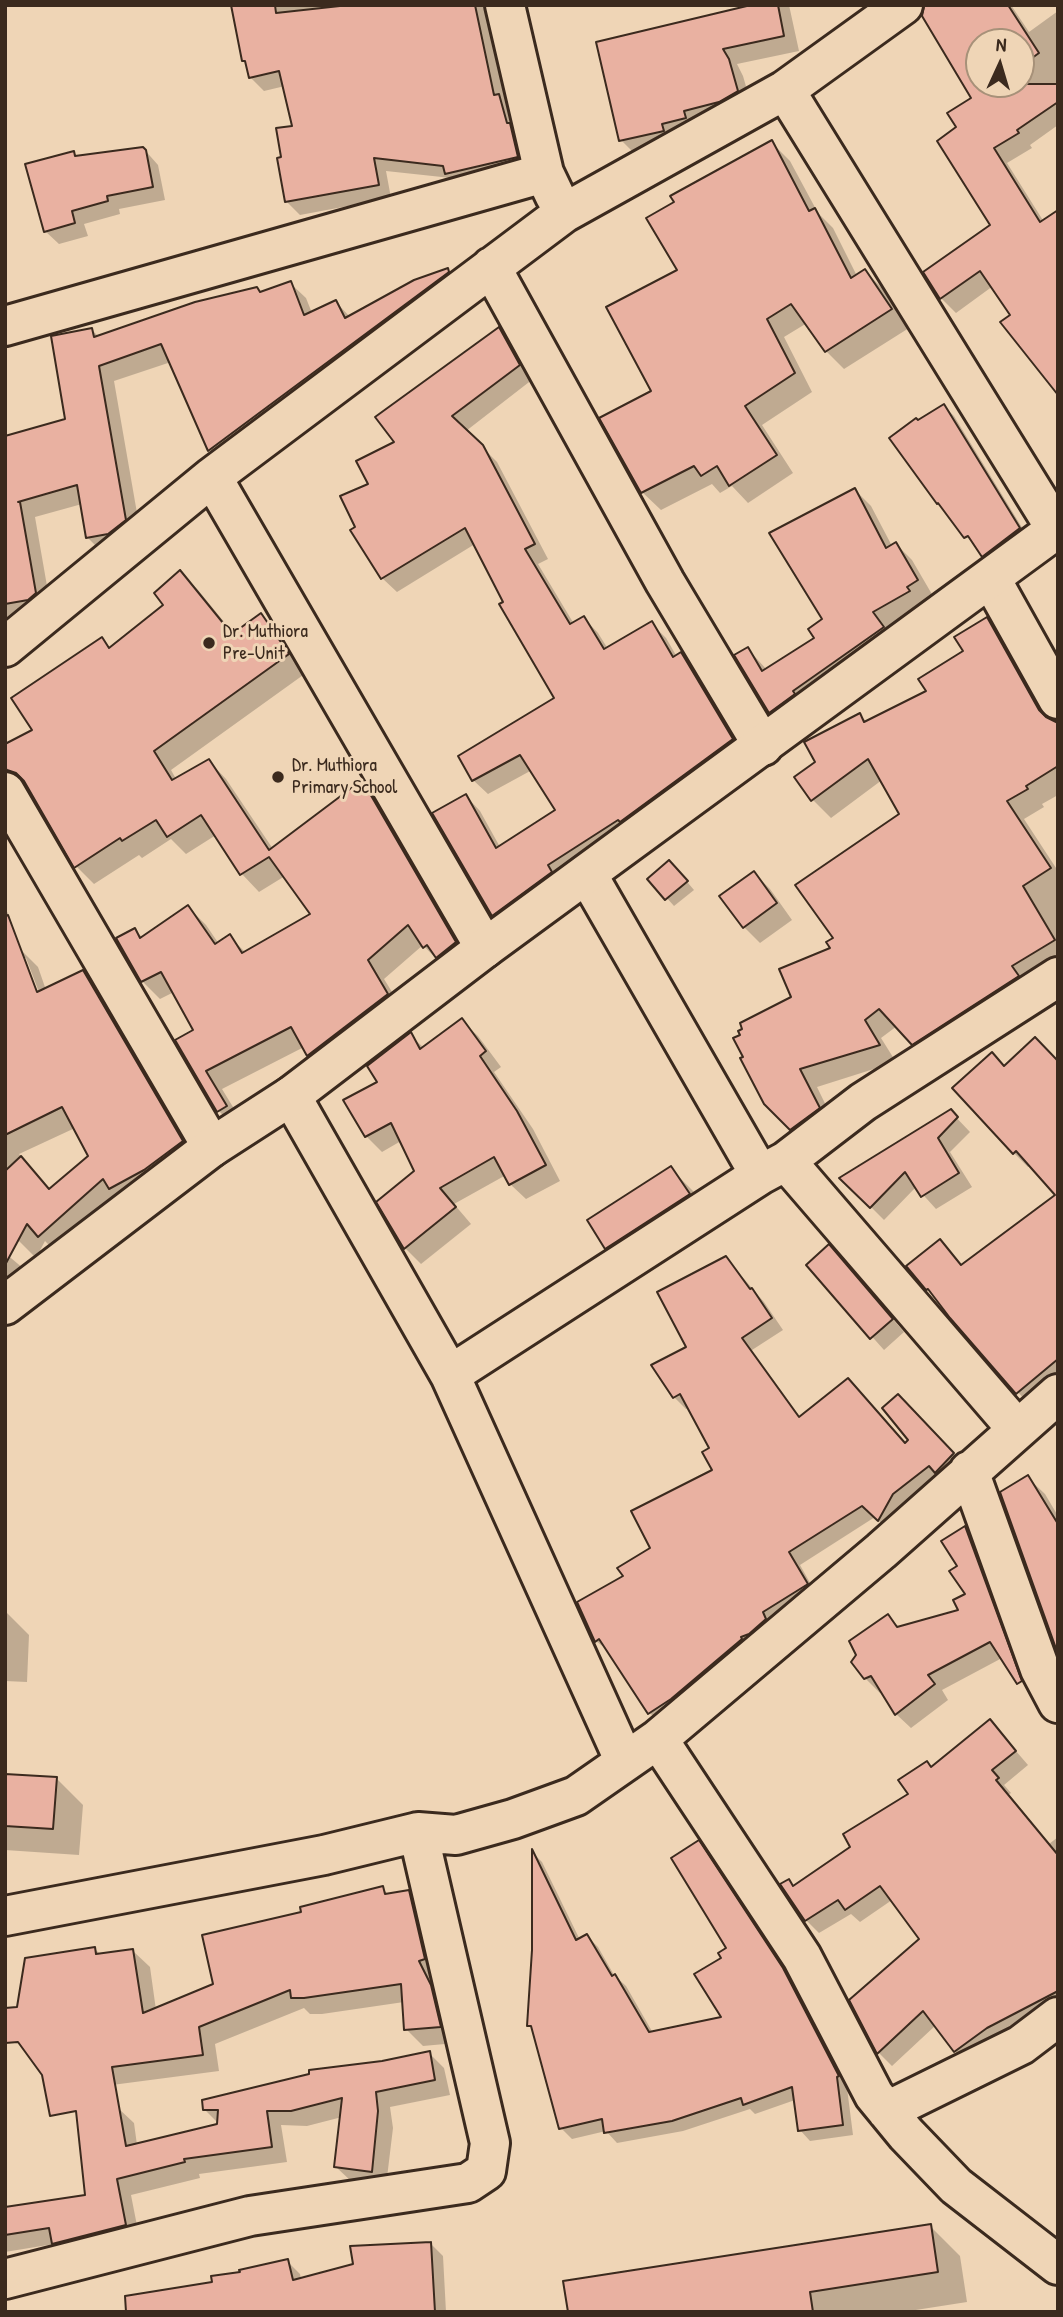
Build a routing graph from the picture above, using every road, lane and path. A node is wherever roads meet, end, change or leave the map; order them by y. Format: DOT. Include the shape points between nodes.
graph roads {
  1 [pos="505,5"];
  2 [pos="903,5"];
  3 [pos="785,90"];
  4 [pos="544,173"];
  5 [pos="564,213"];
  6 [pos="491,267"];
  7 [pos="5,326"];
  8 [pos="212,477"];
  9 [pos="1057,529"];
  10 [pos="990,579"];
  11 [pos="5,647"];
  12 [pos="1058,699"];
  13 [pos="763,746"];
  14 [pos="5,792"];
  15 [pos="587,874"];
  16 [pos="485,948"];
  17 [pos="1058,977"];
  18 [pos="291,1096"];
  19 [pos="212,1147"];
  20 [pos="773,1168"];
  21 [pos="5,1306"];
  22 [pos="450,1375"];
  23 [pos="1058,1394"];
  24 [pos="1017,1429"];
  25 [pos="969,1471"];
  26 [pos="1058,1703"];
  27 [pos="658,1739"];
  28 [pos="625,1762"];
  29 [pos="418,1832"];
  30 [pos="5,1916"];
  31 [pos="1058,2017"];
  32 [pos="887,2111"];
  33 [pos="1058,2265"];
  34 [pos="5,2279"];
  1 -- 4 [label="street"];
  2 -- 3 [label="street"];
  3 -- 5 [label="street"];
  3 -- 9 [label="street"];
  4 -- 5 [label="street"];
  4 -- 7 [label="street"];
  5 -- 6 [label="street"];
  6 -- 8 [label="street"];
  6 -- 13 [label="street" via="665,582"];
  8 -- 11 [label="street"];
  8 -- 16 [label="street"];
  9 -- 10 [label="street"];
  10 -- 12 [label="street"];
  10 -- 13 [label="street"];
  13 -- 15 [label="street"];
  14 -- 19 [label="street"];
  15 -- 16 [label="street"];
  15 -- 20 [label="street"];
  16 -- 18 [label="street"];
  17 -- 20 [label="street" via="863,1102"];
  18 -- 19 [label="street"];
  18 -- 22 [label="street"];
  19 -- 21 [label="street"];
  20 -- 22 [label="street"];
  20 -- 24 [label="street"];
  22 -- 28 [label="street"];
  23 -- 24 [label="street"];
  24 -- 25 [label="street"];
  25 -- 26 [label="street" via="1040,1669"];
  25 -- 27 [label="street"];
  27 -- 28 [label="street"];
  27 -- 32 [label="street" via="802,1957 874,2095"];
  28 -- 29 [label="street" via="576,1796 513,1819 456,1835"];
  29 -- 30 [label="street" via="324,1855"];
  29 -- 34 [label="street" via="490,2143 486,2171 468,2183 250,2216"];
  31 -- 32 [label="street" via="1021,2045"];
  32 -- 33 [label="street" via="956,2186"];
}
